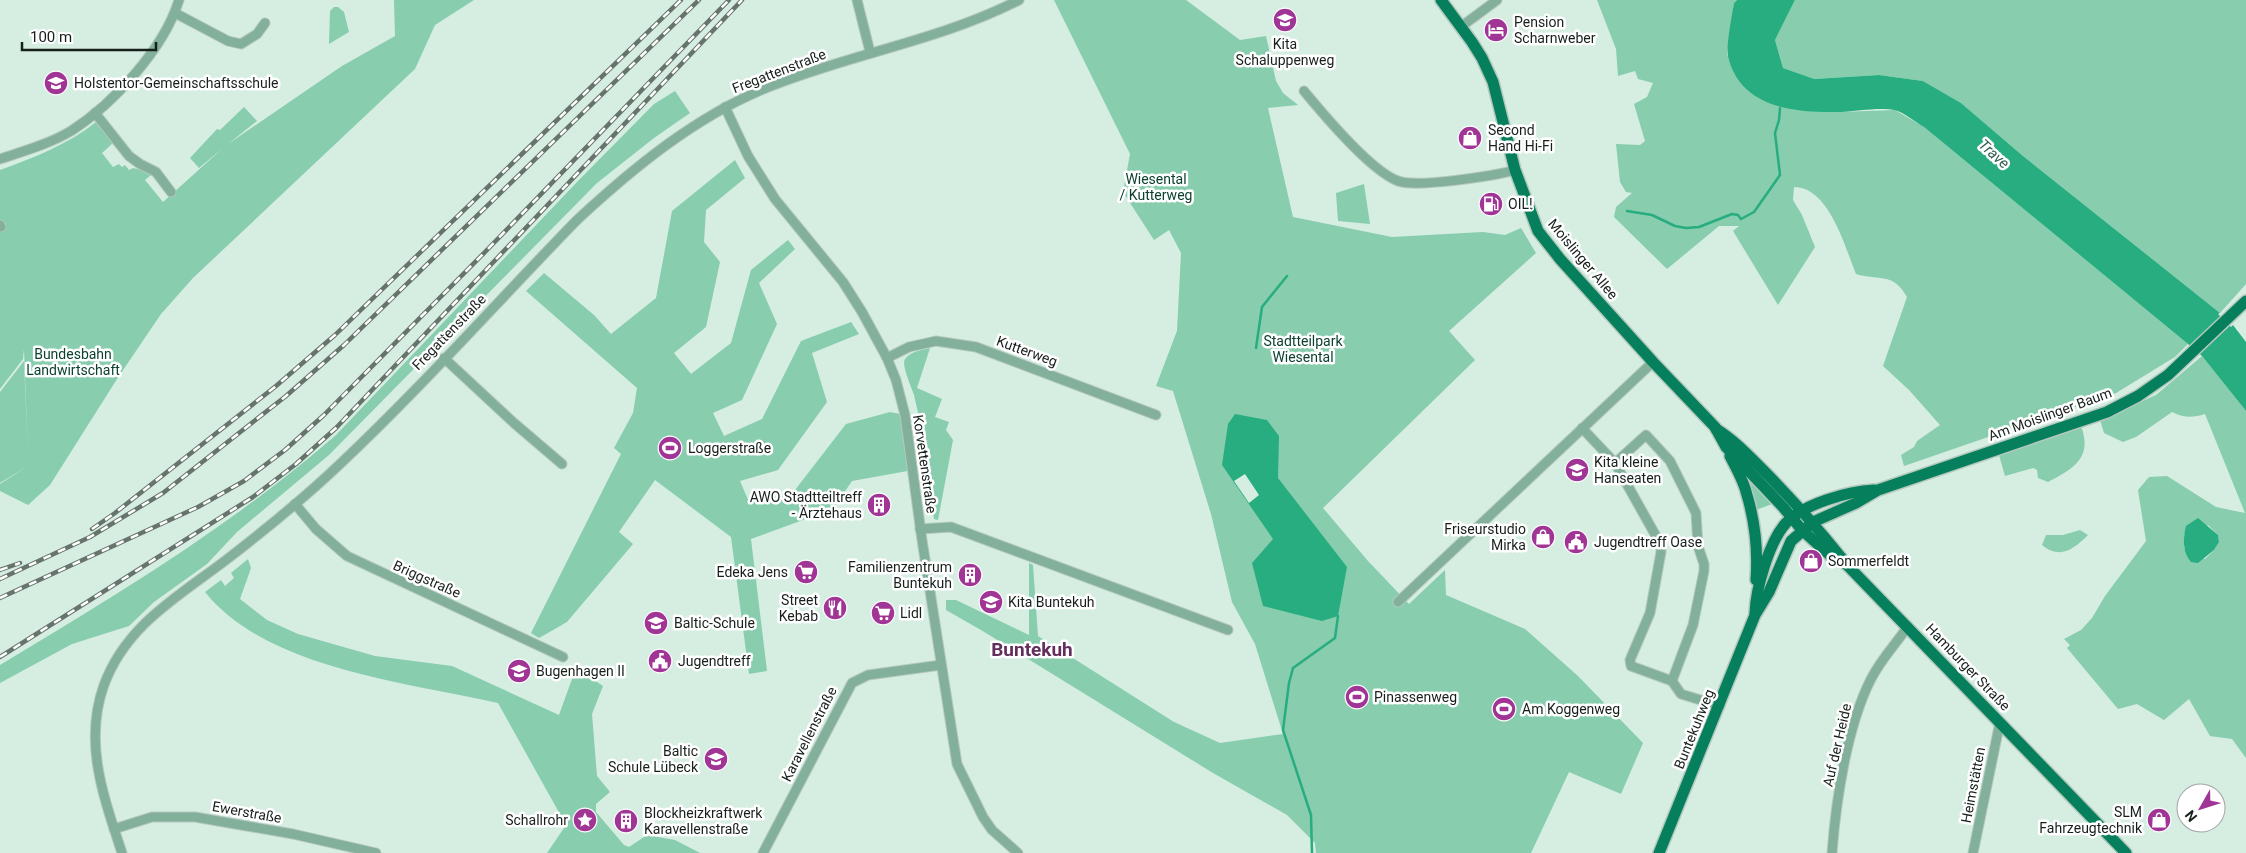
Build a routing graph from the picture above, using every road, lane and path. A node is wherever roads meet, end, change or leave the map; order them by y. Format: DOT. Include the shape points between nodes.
graph roads {
  1 [pos="179,0"];
  2 [pos="857,0"];
  3 [pos="1019,0"];
  4 [pos="1441,0"];
  5 [pos="1497,0"];
  6 [pos="175,12"];
  7 [pos="265,22"];
  8 [pos="1462,26"];
  9 [pos="870,52"];
  10 [pos="1304,91"];
  11 [pos="725,107"];
  12 [pos="95,113"];
  13 [pos="0,159"];
  14 [pos="1515,170"];
  15 [pos="171,192"];
  16 [pos="2246,301"];
  17 [pos="444,358"];
  18 [pos="887,358"];
  19 [pos="1653,362"];
  20 [pos="1156,415"];
  21 [pos="1714,427"];
  22 [pos="1582,428"];
  23 [pos="1726,447"];
  24 [pos="1615,463"];
  25 [pos="562,464"];
  26 [pos="1878,490"];
  27 [pos="1792,499"];
  28 [pos="295,504"];
  29 [pos="1803,511"];
  30 [pos="1792,518"];
  31 [pos="1813,522"];
  32 [pos="920,529"];
  33 [pos="1802,530"];
  34 [pos="1846,564"];
  35 [pos="1756,596"];
  36 [pos="1398,602"];
  37 [pos="1755,615"];
  38 [pos="1908,626"];
  39 [pos="1228,630"];
  40 [pos="563,657"];
  41 [pos="941,665"];
  42 [pos="1672,680"];
  43 [pos="1720,706"];
  44 [pos="2000,722"];
  45 [pos="114,829"];
  46 [pos="122,853"];
  47 [pos="376,853"];
  48 [pos="763,853"];
  49 [pos="1018,853"];
  50 [pos="1660,853"];
  51 [pos="1832,853"];
  52 [pos="1973,853"];
  53 [pos="2126,853"];
  1 -- 6 [label="street"];
  2 -- 9 [label="street"];
  3 -- 9 [label="street, Fregattenstraße" via="958,27"];
  4 -- 8 [label="main road, Moislinger Allee"];
  5 -- 8 [label="street"];
  6 -- 7 [label="street" via="228,41 242,44 257,34"];
  6 -- 12 [label="street" via="156,46"];
  8 -- 14 [label="main road, Moislinger Allee" via="1496,88"];
  9 -- 11 [label="street, Fregattenstraße" via="776,84"];
  10 -- 14 [label="street" via="1378,170 1398,182 1466,179"];
  11 -- 17 [label="street, Fregattenstraße" via="616,184"];
  11 -- 18 [label="street, Korvettenstraße" via="748,156 770,192 843,282"];
  12 -- 13 [label="street" via="46,144"];
  12 -- 15 [label="street" via="130,156 156,172"];
  14 -- 19 [label="main road, Moislinger Allee" via="1538,231"];
  16 -- 26 [label="main road, Am Moislinger Baum" via="2151,388 2107,412"];
  17 -- 25 [label="street"];
  17 -- 28 [label="street, Fregattenstraße" via="345,459"];
  18 -- 20 [label="street, Kutterweg" via="909,347 936,342 976,347"];
  18 -- 32 [label="street, Korvettenstraße" via="905,415"];
  19 -- 21 [label="main road, Moislinger Allee"];
  19 -- 22 [label="street"];
  21 -- 23 [label="main road, Moislinger Allee"];
  21 -- 27 [label="main road, Moislinger Allee" via="1732,439"];
  22 -- 24 [label="street"];
  22 -- 36 [label="street"];
  23 -- 30 [label="main road, Moislinger Allee"];
  23 -- 35 [label="main road" via="1747,493 1752,517 1758,564"];
  24 -- 42 [label="street" via="1661,552 1650,613 1630,660 1631,666"];
  24 -- 42 [label="street" via="1646,435 1670,461 1696,513 1698,546 1704,571 1693,626"];
  26 -- 29 [label="main road, Am Moislinger Baum" via="1845,495"];
  26 -- 31 [label="main road, Am Moislinger Baum"];
  27 -- 29 [label="main road, Hamburger Straße"];
  28 -- 40 [label="street, Briggstraße" via="316,530 347,556"];
  28 -- 45 [label="street, Fregattenstraße" via="159,609 134,634 118,657 104,685 95,726 97,768"];
  29 -- 30 [label="main road, Buntekuhweg"];
  29 -- 31 [label="main road, Hamburger Straße"];
  30 -- 33 [label="main road, Moislinger Allee"];
  30 -- 35 [label="main road, Buntekuhweg" via="1780,531"];
  31 -- 33 [label="main road, Am Moislinger Baum"];
  31 -- 34 [label="main road, Hamburger Straße"];
  32 -- 39 [label="street" via="951,527"];
  32 -- 41 [label="street, Korvettenstraße"];
  33 -- 34 [label="main road, Moislinger Allee" via="1834,558"];
  33 -- 37 [label="main road, Buntekuhweg" via="1791,541 1769,592"];
  34 -- 38 [label="main road, Hamburger Straße"];
  35 -- 37 [label="main road, Buntekuhweg"];
  37 -- 43 [label="main road, Buntekuhweg"];
  38 -- 44 [label="main road, Hamburger Straße"];
  38 -- 51 [label="street, Auf der Heide" via="1870,679 1856,715 1844,769"];
  41 -- 48 [label="street, Karavellenstraße" via="868,675 852,683"];
  41 -- 49 [label="street, Korvettenstraße" via="957,764 982,817"];
  42 -- 43 [label="street" via="1681,694"];
  43 -- 50 [label="main road, Buntekuhweg"];
  44 -- 52 [label="street, Heimstätten"];
  44 -- 53 [label="main road, Hamburger Straße"];
  45 -- 46 [label="street, Fregattenstraße"];
  45 -- 47 [label="street, Ewerstraße" via="152,817 195,817"];
}
